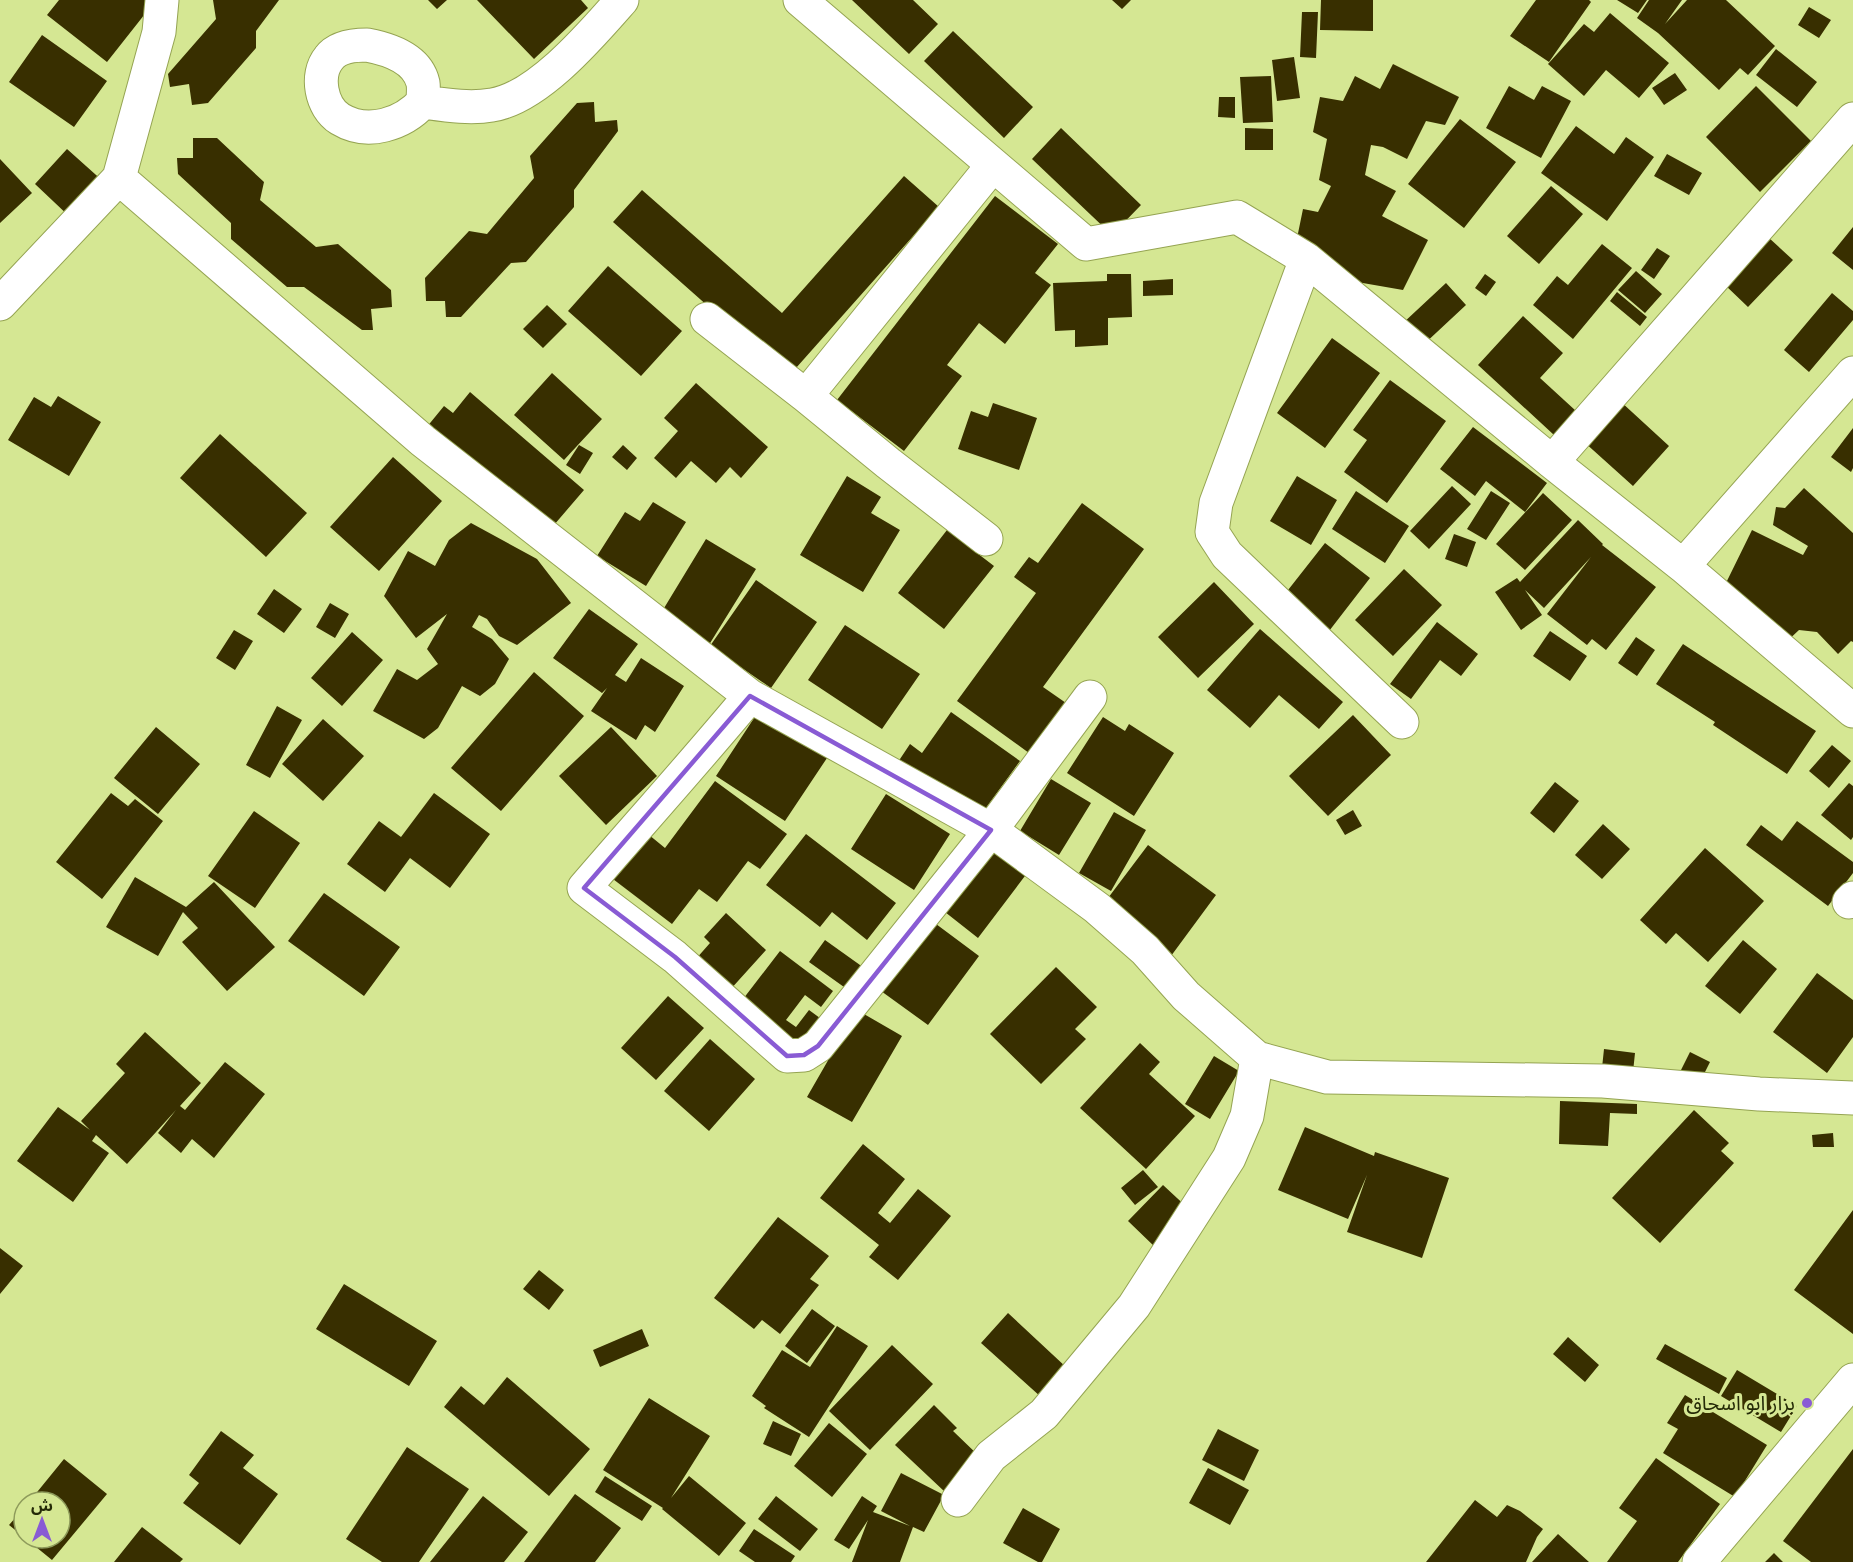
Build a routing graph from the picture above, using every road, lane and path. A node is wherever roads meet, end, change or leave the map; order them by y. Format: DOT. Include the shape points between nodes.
graph roads {
  1 [pos="162,0"];
  2 [pos="622,0"];
  3 [pos="800,0"];
  4 [pos="423,102"];
  5 [pos="1853,118"];
  6 [pos="993,165"];
  7 [pos="119,178"];
  8 [pos="1306,259"];
  9 [pos="0,304"];
  10 [pos="707,319"];
  11 [pos="1853,373"];
  12 [pos="806,396"];
  13 [pos="1552,462"];
  14 [pos="986,539"];
  15 [pos="1683,567"];
  16 [pos="750,696"];
  17 [pos="1090,697"];
  18 [pos="1853,711"];
  19 [pos="1402,722"];
  20 [pos="991,830"];
  21 [pos="1257,1058"];
  22 [pos="1853,1098"];
  23 [pos="1853,1380"];
  24 [pos="958,1500"];
  25 [pos="1699,1562"];
  1 -- 7 [label="street" via="159,32"];
  2 -- 4 [label="street" via="548,76 514,98 493,105"];
  3 -- 6 [label="street"];
  5 -- 13 [label="street"];
  6 -- 8 [label="street" via="1086,244 1237,217"];
  6 -- 12 [label="street"];
  7 -- 9 [label="street"];
  7 -- 16 [label="street" via="423,441"];
  8 -- 13 [label="street"];
  8 -- 19 [label="street" via="1216,503 1212,532 1227,555"];
  10 -- 12 [label="street"];
  11 -- 15 [label="street"];
  12 -- 14 [label="street"];
  13 -- 15 [label="street"];
  15 -- 18 [label="street"];
  16 -- 20 [label="street"];
  16 -- 20 [label="street" via="584,888 675,957 786,1056 804,1055 818,1046"];
  17 -- 20 [label="street"];
  20 -- 21 [label="street" via="1097,908 1145,950 1186,996"];
  21 -- 22 [label="street" via="1327,1077 1603,1081 1759,1095"];
  21 -- 24 [label="street" via="1247,1116 1229,1158 1134,1306 1044,1414 991,1456"];
  23 -- 25 [label="street"];
}
